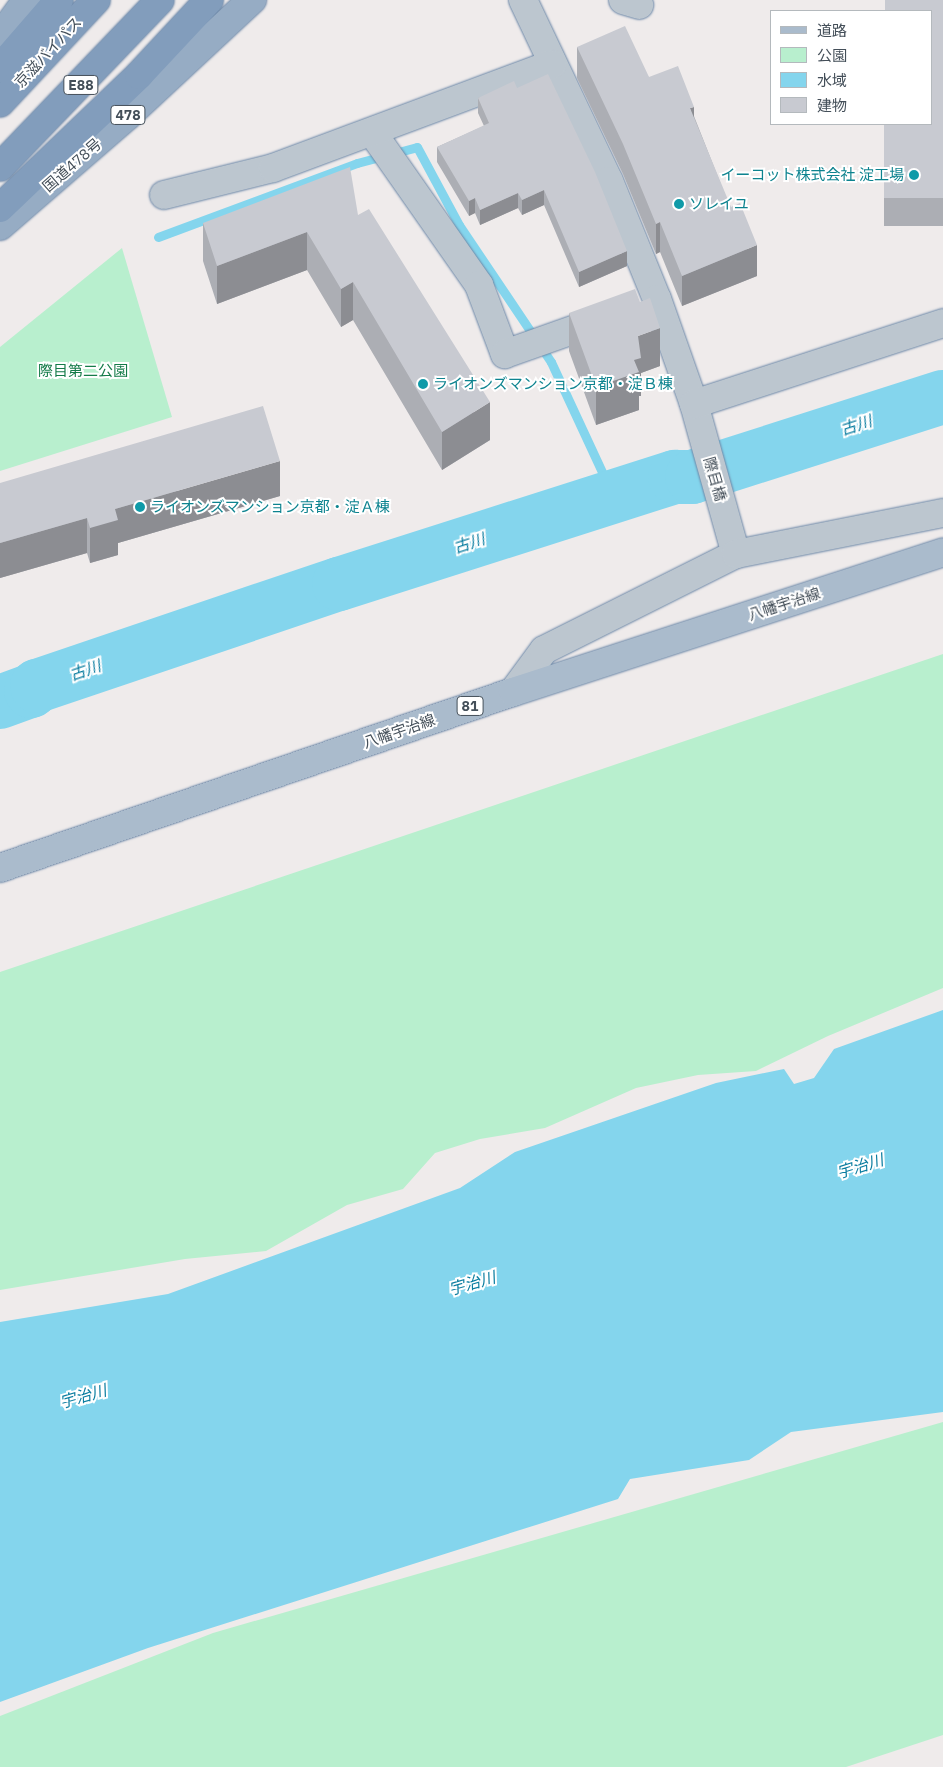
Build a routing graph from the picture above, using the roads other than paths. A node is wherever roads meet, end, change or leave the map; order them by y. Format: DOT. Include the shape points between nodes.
graph roads {
  1 [pos="27,0"];
  2 [pos="59,0"];
  3 [pos="96,0"];
  4 [pos="160,0"];
  5 [pos="209,0"];
  6 [pos="252,0"];
  7 [pos="527,4"];
  8 [pos="0,37"];
  9 [pos="552,64"];
  10 [pos="0,68"];
  11 [pos="0,103"];
  12 [pos="372,132"];
  13 [pos="0,167"];
  14 [pos="164,195"];
  15 [pos="0,208"];
  16 [pos="0,226"];
  17 [pos="657,299"];
  18 [pos="943,323"];
  19 [pos="694,404"];
  20 [pos="943,513"];
  21 [pos="943,552"];
  22 [pos="736,554"];
  23 [pos="513,692"];
  24 [pos="0,868"];
  1 -- 8 [label="highway"];
  2 -- 10 [label="highway"];
  3 -- 11 [label="highway, 京滋バイパス"];
  4 -- 13 [label="highway, E88"];
  5 -- 15 [label="highway" via="139,75"];
  6 -- 16 [label="highway, 国道478号 / 478" via="120,122"];
  7 -- 9 [label="street, 際目橋"];
  9 -- 12 [label="street"];
  9 -- 17 [label="street, 際目橋" via="610,181"];
  12 -- 14 [label="street" via="273,168"];
  12 -- 17 [label="street" via="479,285 505,354"];
  17 -- 19 [label="street, 際目橋"];
  18 -- 19 [label="street"];
  19 -- 22 [label="street, 際目橋"];
  20 -- 22 [label="street"];
  21 -- 23 [label="main road, 八幡宇治線 / 81"];
  22 -- 23 [label="street" via="544,650"];
  23 -- 24 [label="main road, 八幡宇治線 / 81"];
}
